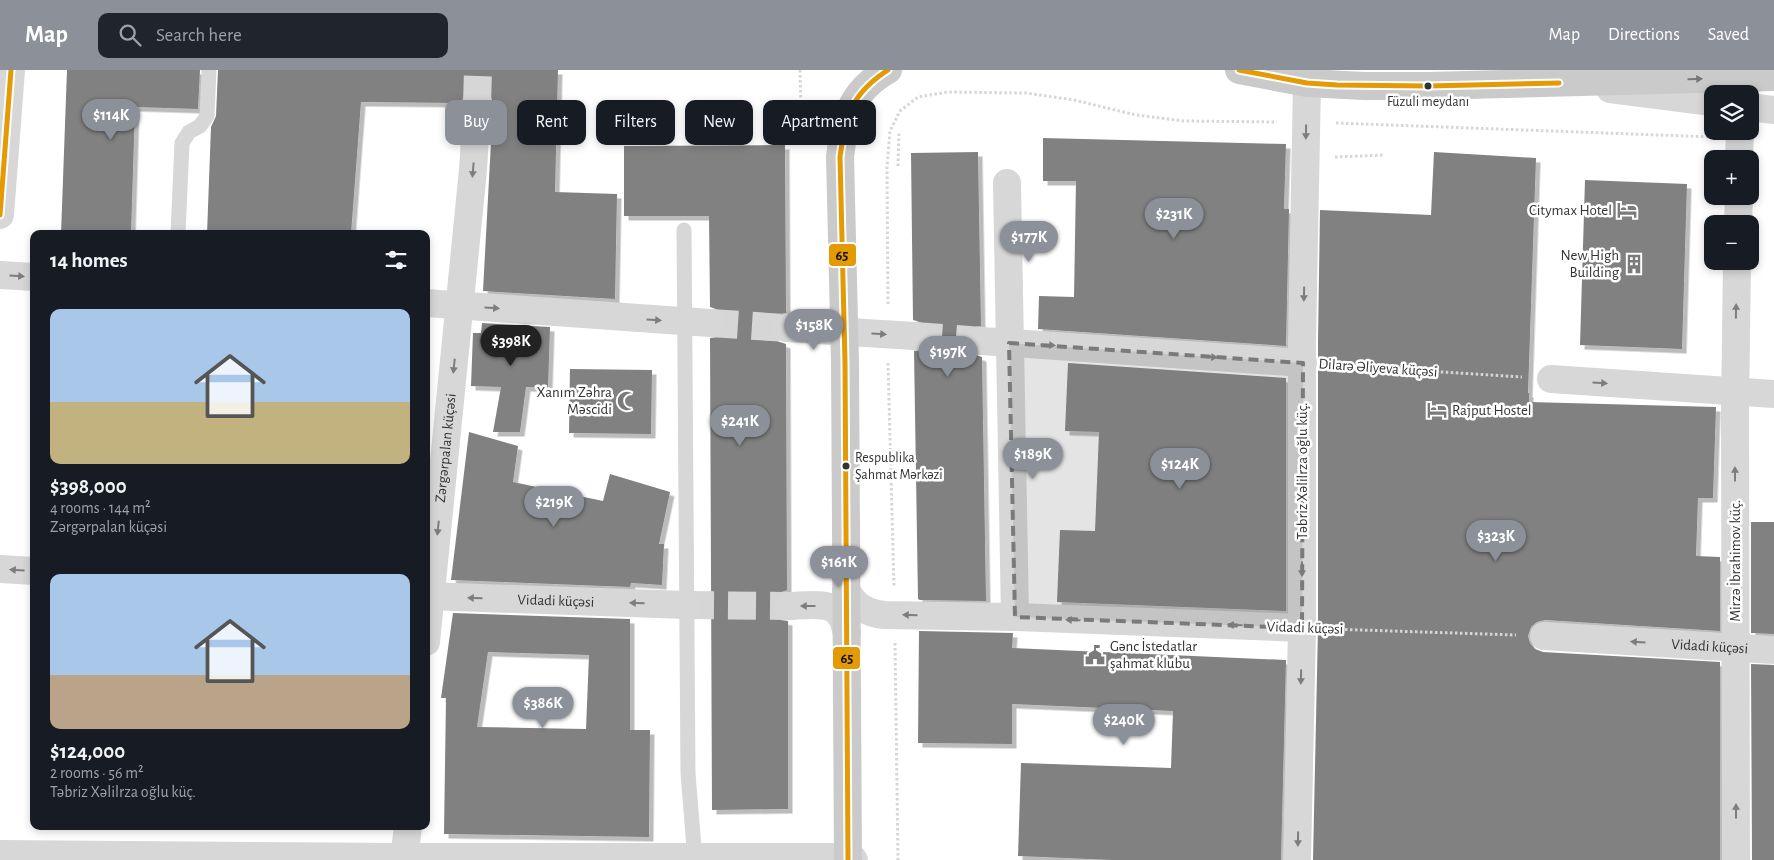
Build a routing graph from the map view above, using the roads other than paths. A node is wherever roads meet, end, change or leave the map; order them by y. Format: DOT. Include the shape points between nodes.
graph roads {
  1 [pos="11,70"];
  2 [pos="209,70"];
  3 [pos="888,70"];
  4 [pos="1239,70"];
  5 [pos="1774,77"];
  6 [pos="1306,83"];
  7 [pos="1559,83"];
  8 [pos="1704,101"];
  9 [pos="1759,108"];
  10 [pos="1774,110"];
  11 [pos="475,145"];
  12 [pos="1007,184"];
  13 [pos="0,214"];
  14 [pos="178,230"];
  15 [pos="684,230"];
  16 [pos="1737,270"];
  17 [pos="0,275"];
  18 [pos="30,277"];
  19 [pos="430,303"];
  20 [pos="460,306"];
  21 [pos="697,322"];
  22 [pos="786,328"];
  23 [pos="844,332"];
  24 [pos="901,336"];
  25 [pos="982,341"];
  26 [pos="1009,343"];
  27 [pos="1303,363"];
  28 [pos="1551,379"];
  29 [pos="1735,392"];
  30 [pos="1774,394"];
  31 [pos="0,569"];
  32 [pos="30,571"];
  33 [pos="430,587"];
  34 [pos="846,590"];
  35 [pos="430,596"];
  36 [pos="686,605"];
  37 [pos="788,606"];
  38 [pos="1015,618"];
  39 [pos="1302,628"];
  40 [pos="847,634"];
  41 [pos="1544,636"];
  42 [pos="1735,648"];
  43 [pos="1774,650"];
  44 [pos="408,830"];
  45 [pos="0,854"];
  46 [pos="404,859"];
  47 [pos="695,859"];
  48 [pos="850,860"];
  49 [pos="1297,860"];
  50 [pos="1736,860"];
  1 -- 13 [label="street"];
  2 -- 14 [label="lane" via="207,116 182,143"];
  3 -- 23 [label="main road" via="873,78 854,100 844,125 840,157"];
  4 -- 6 [label="main road"];
  7 -- 5 [label="main road, one-way"];
  6 -- 7 [label="main road" via="1428,86"];
  6 -- 27 [label="street, Təbriz Xəlilrza oğlu küç., one-way"];
  7 -- 8 [label="street"];
  9 -- 10 [label="street"];
  11 -- 20 [label="street, Zərgərpalan küçəsi, one-way"];
  12 -- 26 [label="street"];
  15 -- 21 [label="lane"];
  29 -- 16 [label="street, Mirzə İbrahimov küç., one-way"];
  17 -- 18 [label="street, one-way"];
  19 -- 20 [label="street"];
  20 -- 21 [label="street, one-way"];
  20 -- 33 [label="street, Zərgərpalan küçəsi, one-way"];
  21 -- 36 [label="lane"];
  22 -- 23 [label="street"];
  23 -- 24 [label="street, one-way"];
  23 -- 34 [label="main road"];
  25 -- 26 [label="street, Dilarə Əliyeva küçəsi"];
  26 -- 27 [label="street, Dilarə Əliyeva küçəsi, one-way"];
  26 -- 38 [label="street"];
  27 -- 39 [label="street, Təbriz Xəlilrza oğlu küç., one-way"];
  28 -- 29 [label="street, one-way"];
  29 -- 30 [label="street"];
  42 -- 29 [label="street, Mirzə İbrahimov küç., one-way"];
  32 -- 31 [label="street, one-way"];
  38 -- 34 [label="street, Vidadi küçəsi, one-way" via="874,614 855,604"];
  34 -- 40 [label="main road"];
  36 -- 35 [label="street, Vidadi küçəsi, one-way"];
  36 -- 47 [label="lane" via="688,772"];
  40 -- 37 [label="street, one-way" via="842,617 833,608"];
  39 -- 38 [label="street, Vidadi küçəsi, one-way"];
  39 -- 49 [label="street, Təbriz Xəlilrza oğlu küç., one-way"];
  40 -- 48 [label="main road"];
  42 -- 41 [label="street, Vidadi küçəsi, one-way"];
  42 -- 43 [label="street, Vidadi küçəsi"];
  50 -- 42 [label="street, Mirzə İbrahimov küç., one-way"];
  44 -- 46 [label="street"];
  45 -- 46 [label="street"];
  46 -- 47 [label="street"];
  47 -- 48 [label="street" via="795,856"];
}
